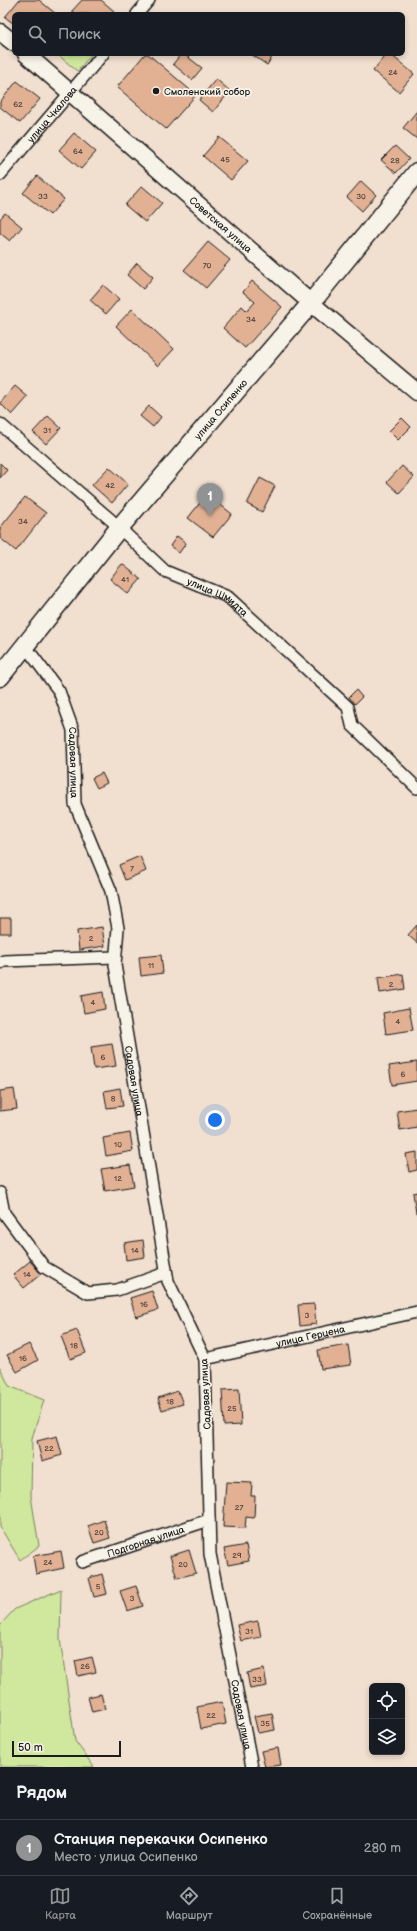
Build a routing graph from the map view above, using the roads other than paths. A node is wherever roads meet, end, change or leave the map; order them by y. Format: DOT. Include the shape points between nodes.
graph roads {
  1 [pos="149,0"];
  2 [pos="139,12"];
  3 [pos="0,32"];
  4 [pos="12,41"];
  5 [pos="28,56"];
  6 [pos="101,56"];
  7 [pos="71,92"];
  8 [pos="417,172"];
  9 [pos="0,175"];
  10 [pos="311,303"];
  11 [pos="417,392"];
  12 [pos="0,424"];
  13 [pos="119,528"];
  14 [pos="26,647"];
  15 [pos="0,677"];
  16 [pos="417,788"];
  17 [pos="115,957"];
  18 [pos="2,962"];
  19 [pos="0,1193"];
  20 [pos="166,1273"];
  21 [pos="417,1312"];
  22 [pos="205,1359"];
  23 [pos="209,1520"];
  24 [pos="82,1562"];
  25 [pos="252,1767"];
  1 -- 2 [label="street"];
  3 -- 4 [label="street"];
  5 -- 7 [label="street, Советская улица"];
  6 -- 7 [label="street, улица Чкалова"];
  7 -- 9 [label="street, улица Чкалова"];
  7 -- 10 [label="street, Советская улица"];
  8 -- 10 [label="main road, улица Осипенко"];
  10 -- 11 [label="street, Советская улица"];
  10 -- 13 [label="main road, улица Осипенко"];
  12 -- 13 [label="street, улица Шмидта"];
  13 -- 14 [label="main road, улица Осипенко"];
  13 -- 16 [label="street, улица Шмидта" via="164,571 228,597 348,707 352,725"];
  14 -- 15 [label="main road, улица Осипенко"];
  14 -- 17 [label="street, Садовая улица" via="59,691 73,730 75,804 111,891 118,928"];
  17 -- 18 [label="street"];
  17 -- 20 [label="street, Садовая улица"];
  19 -- 20 [label="street" via="4,1214 44,1267 88,1293 117,1290"];
  20 -- 22 [label="street, Садовая улица"];
  21 -- 22 [label="street, улица Герцена"];
  22 -- 23 [label="street, Садовая улица"];
  23 -- 24 [label="street, Подгорная улица"];
  23 -- 25 [label="street, Садовая улица" via="210,1554"];
}
